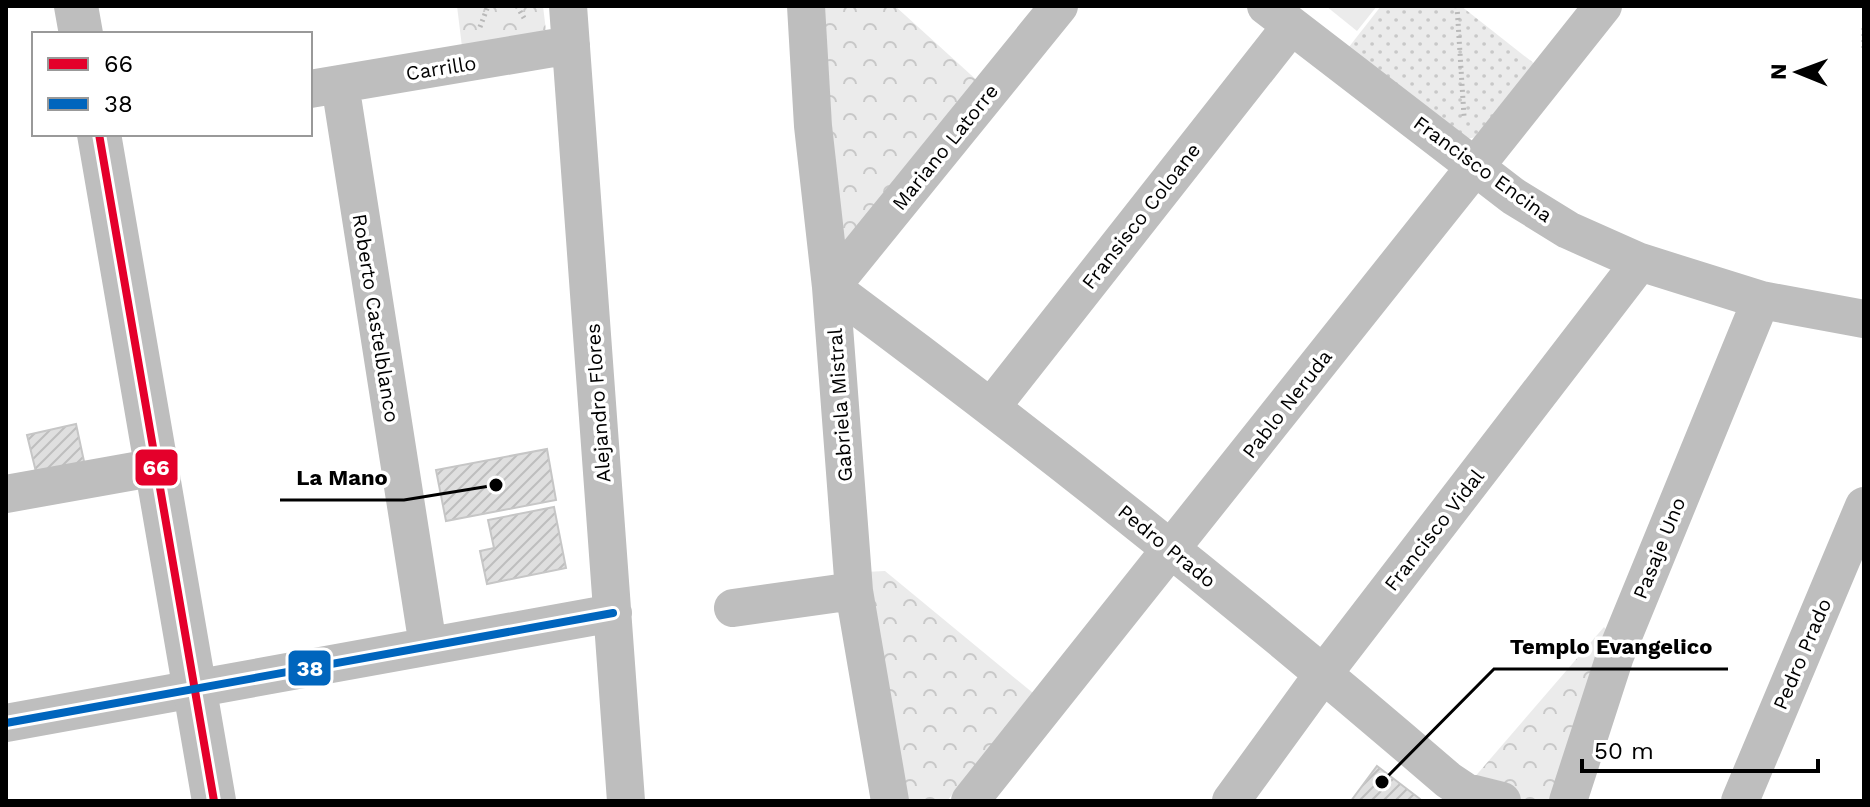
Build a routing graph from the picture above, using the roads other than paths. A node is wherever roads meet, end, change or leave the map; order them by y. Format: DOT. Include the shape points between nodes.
graph roads {
  1 [pos="76,6"];
  2 [pos="568,6"];
  3 [pos="806,6"];
  4 [pos="1059,6"];
  5 [pos="1603,6"];
  6 [pos="1278,16"];
  7 [pos="81,32"];
  8 [pos="571,45"];
  9 [pos="325,87"];
  10 [pos="99,136"];
  11 [pos="1475,165"];
  12 [pos="1640,262"];
  13 [pos="831,287"];
  14 [pos="1761,300"];
  15 [pos="1864,319"];
  16 [pos="992,406"];
  17 [pos="157,467"];
  18 [pos="6,494"];
  19 [pos="1864,506"];
  20 [pos="1173,550"];
  21 [pos="854,591"];
  22 [pos="733,608"];
  23 [pos="613,613"];
  24 [pos="428,646"];
  25 [pos="1324,673"];
  26 [pos="195,689"];
  27 [pos="6,723"];
  28 [pos="214,801"];
  29 [pos="626,801"];
  30 [pos="890,801"];
  31 [pos="970,801"];
  32 [pos="1231,801"];
  33 [pos="1502,801"];
  34 [pos="1568,801"];
  35 [pos="1740,801"];
  1 -- 7 [label="street"];
  2 -- 8 [label="street, Alejandro Flores"];
  3 -- 13 [label="street, Gabriela Mistral"];
  4 -- 13 [label="street, Mariano Latorre"];
  5 -- 11 [label="street, Pablo Neruda"];
  6 -- 11 [label="street, Francisco Encina"];
  6 -- 16 [label="street, Fransisco Coloane"];
  8 -- 9 [label="street, Carrillo"];
  8 -- 23 [label="street, Alejandro Flores"];
  9 -- 24 [label="street, Roberto Castelblanco"];
  10 -- 17 [label="street"];
  11 -- 12 [label="street, Francisco Encina" via="1568,230"];
  11 -- 20 [label="street, Pablo Neruda"];
  12 -- 14 [label="street, Francisco Encina"];
  12 -- 25 [label="street, Francisco Vidal"];
  13 -- 16 [label="street, Pedro Prado"];
  13 -- 21 [label="street, Gabriela Mistral"];
  14 -- 15 [label="street, Francisco Encina"];
  14 -- 34 [label="street, Pasaje Uno" via="1615,656"];
  16 -- 20 [label="street, Pedro Prado"];
  17 -- 18 [label="street"];
  17 -- 26 [label="street"];
  19 -- 35 [label="street, Pedro Prado"];
  20 -- 25 [label="street, Pedro Prado"];
  20 -- 31 [label="street, Pablo Neruda"];
  21 -- 22 [label="street"];
  21 -- 30 [label="street, Gabriela Mistral"];
  23 -- 24 [label="street"];
  23 -- 29 [label="street, Alejandro Flores"];
  24 -- 26 [label="street"];
  25 -- 32 [label="street, Francisco Vidal"];
  25 -- 33 [label="street, Pedro Prado" via="1448,780 1466,792"];
  26 -- 27 [label="street"];
  26 -- 28 [label="street"];
}
